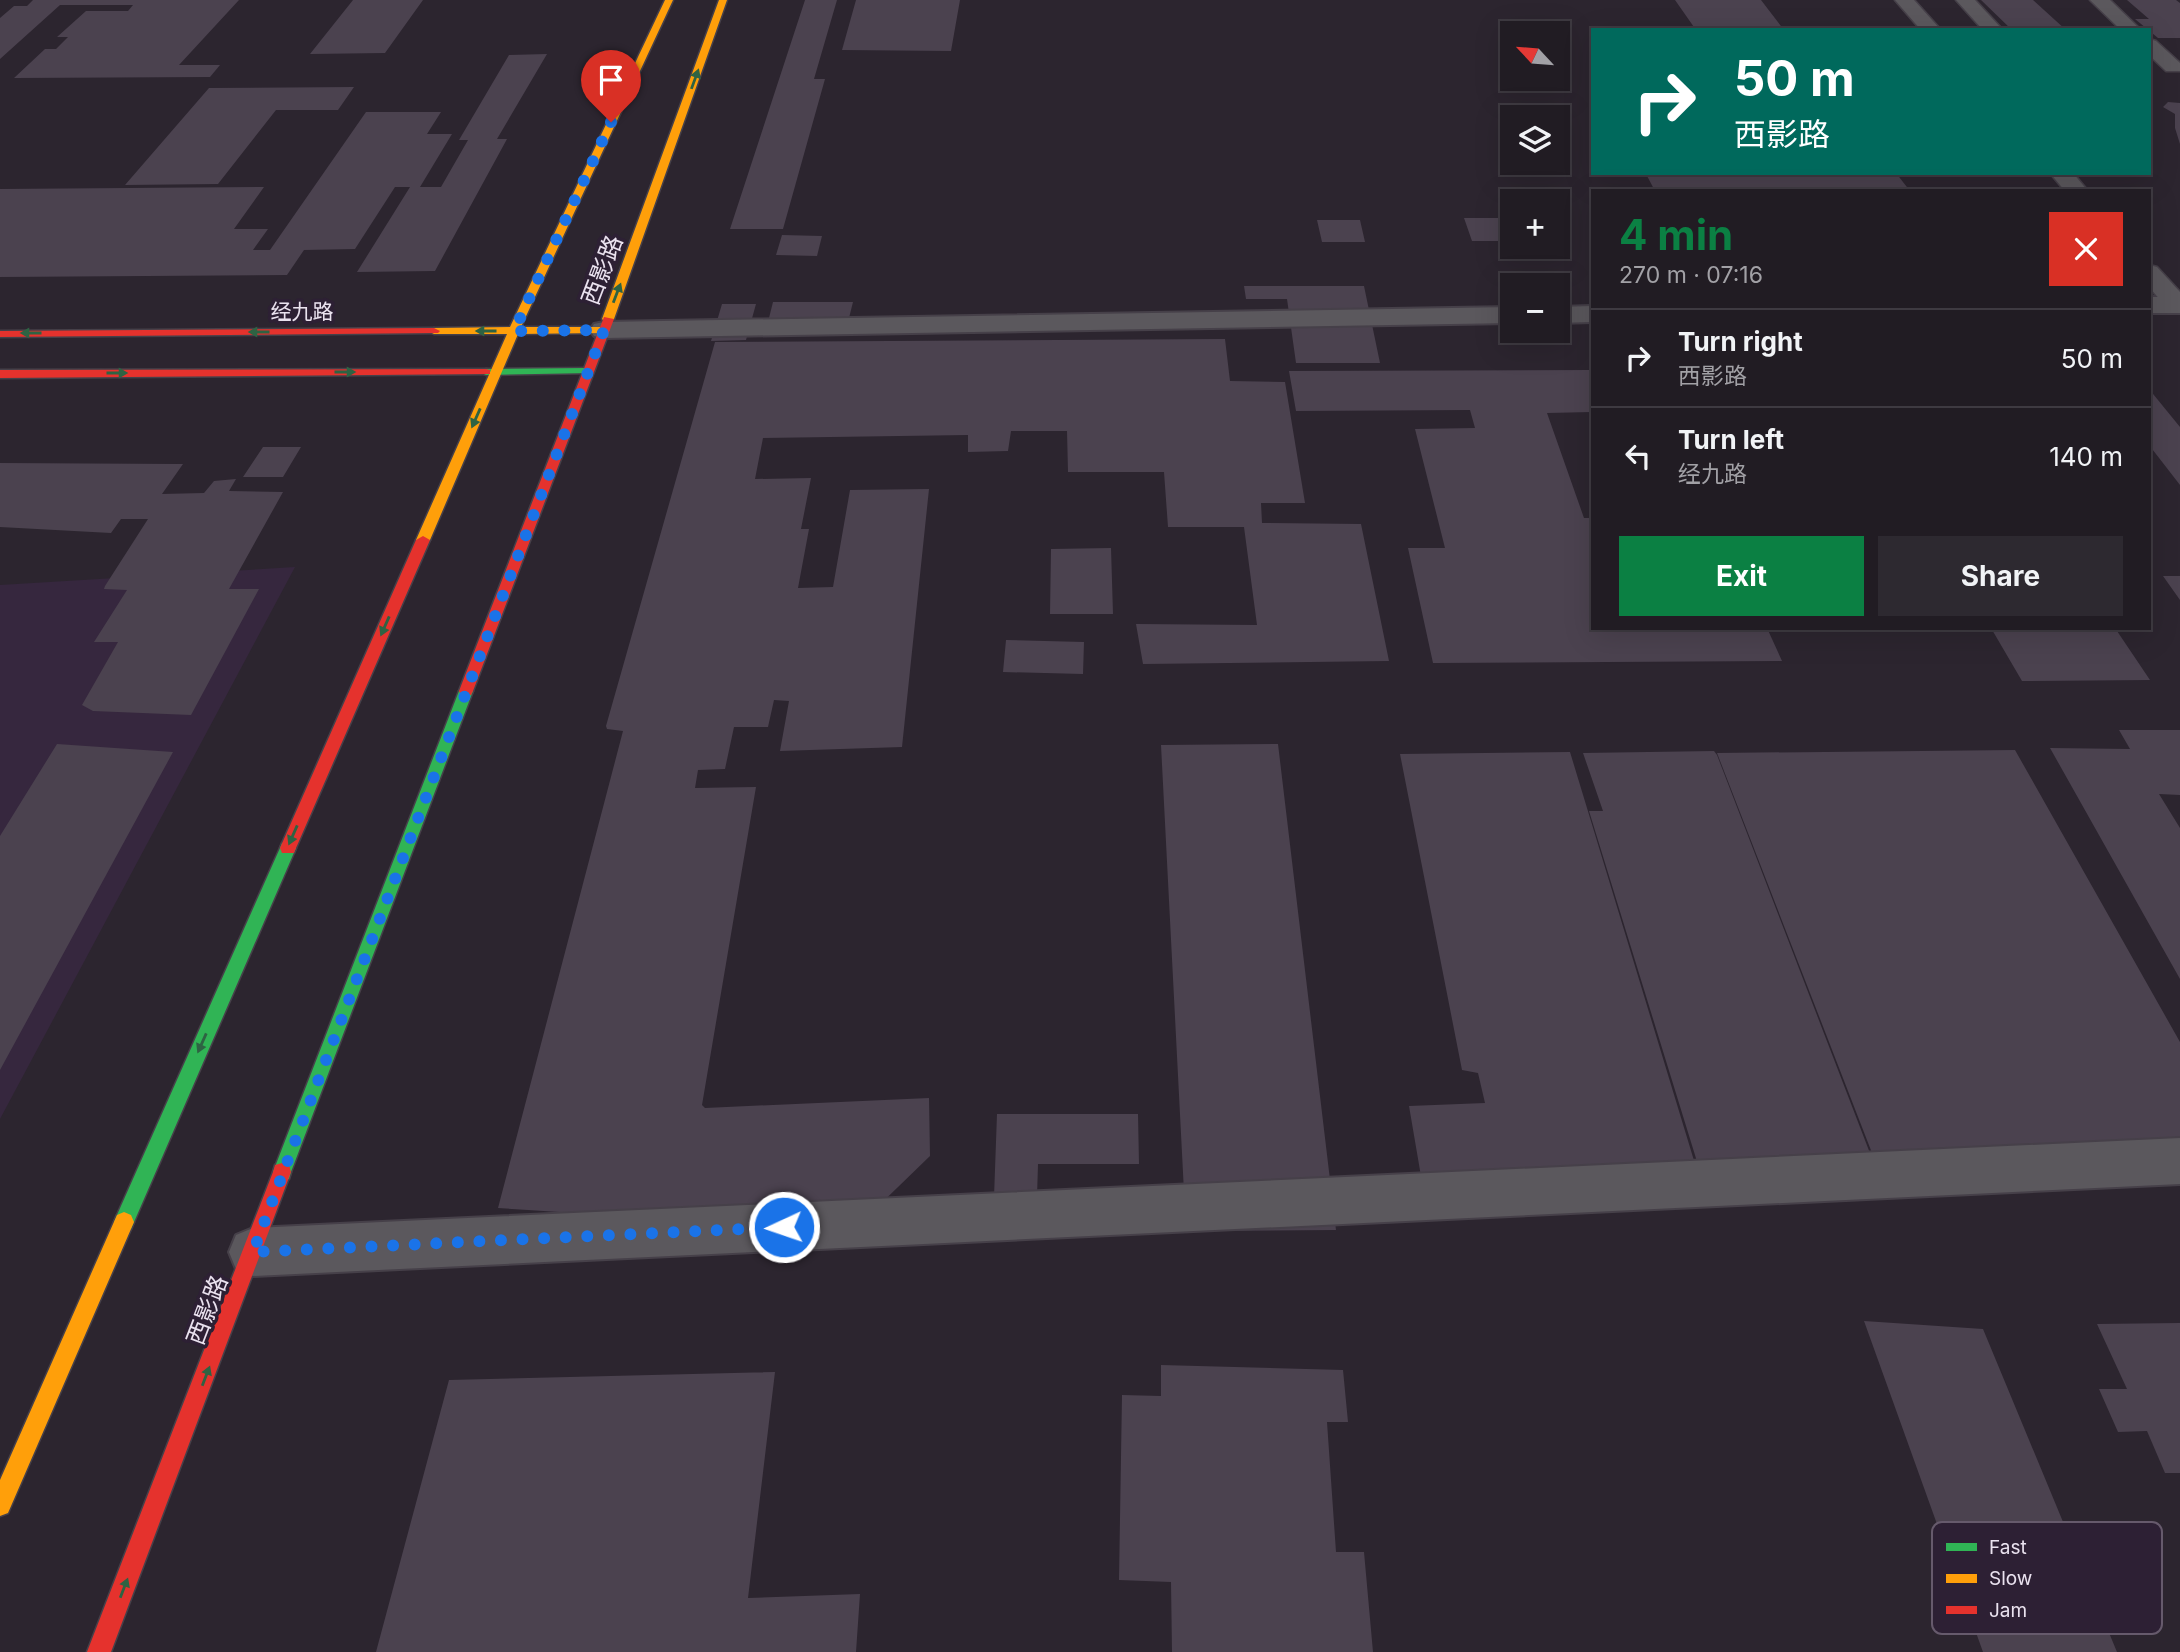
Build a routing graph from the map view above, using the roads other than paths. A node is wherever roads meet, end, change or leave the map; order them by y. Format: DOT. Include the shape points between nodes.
graph roads {
  1 [pos="669,0"];
  2 [pos="723,0"];
  3 [pos="1904,0"];
  4 [pos="1965,0"];
  5 [pos="2099,0"];
  6 [pos="1930,28"];
  7 [pos="1992,28"];
  8 [pos="2130,28"];
  9 [pos="2151,46"];
  10 [pos="2177,66"];
  11 [pos="2151,67"];
  12 [pos="2063,175"];
  13 [pos="2075,189"];
  14 [pos="2151,274"];
  15 [pos="2179,304"];
  16 [pos="2151,305"];
  17 [pos="1570,314"];
  18 [pos="1591,314"];
  19 [pos="1500,315"];
  20 [pos="604,330"];
  21 [pos="514,331"];
  22 [pos="0,334"];
  23 [pos="496,371"];
  24 [pos="588,371"];
  25 [pos="0,374"];
  26 [pos="2180,1160"];
  27 [pos="253,1252"];
  28 [pos="0,1505"];
  29 [pos="99,1652"];
  1 -- 21 [label="main road"];
  20 -- 2 [label="main road, 西影路, one-way"];
  3 -- 6 [label="lane"];
  4 -- 7 [label="lane"];
  5 -- 8 [label="lane"];
  9 -- 10 [label="lane"];
  10 -- 11 [label="lane"];
  12 -- 13 [label="lane"];
  14 -- 15 [label="lane"];
  15 -- 16 [label="street"];
  17 -- 18 [label="street"];
  19 -- 20 [label="street"];
  20 -- 21 [label="main road, 经九路"];
  20 -- 24 [label="main road, 西影路"];
  21 -- 22 [label="main road, 经九路, one-way"];
  21 -- 23 [label="main road"];
  23 -- 24 [label="main road"];
  25 -- 23 [label="main road, one-way"];
  23 -- 28 [label="main road, one-way"];
  24 -- 27 [label="main road, 西影路"];
  26 -- 27 [label="street"];
  29 -- 27 [label="main road, 西影路, one-way"];
}
